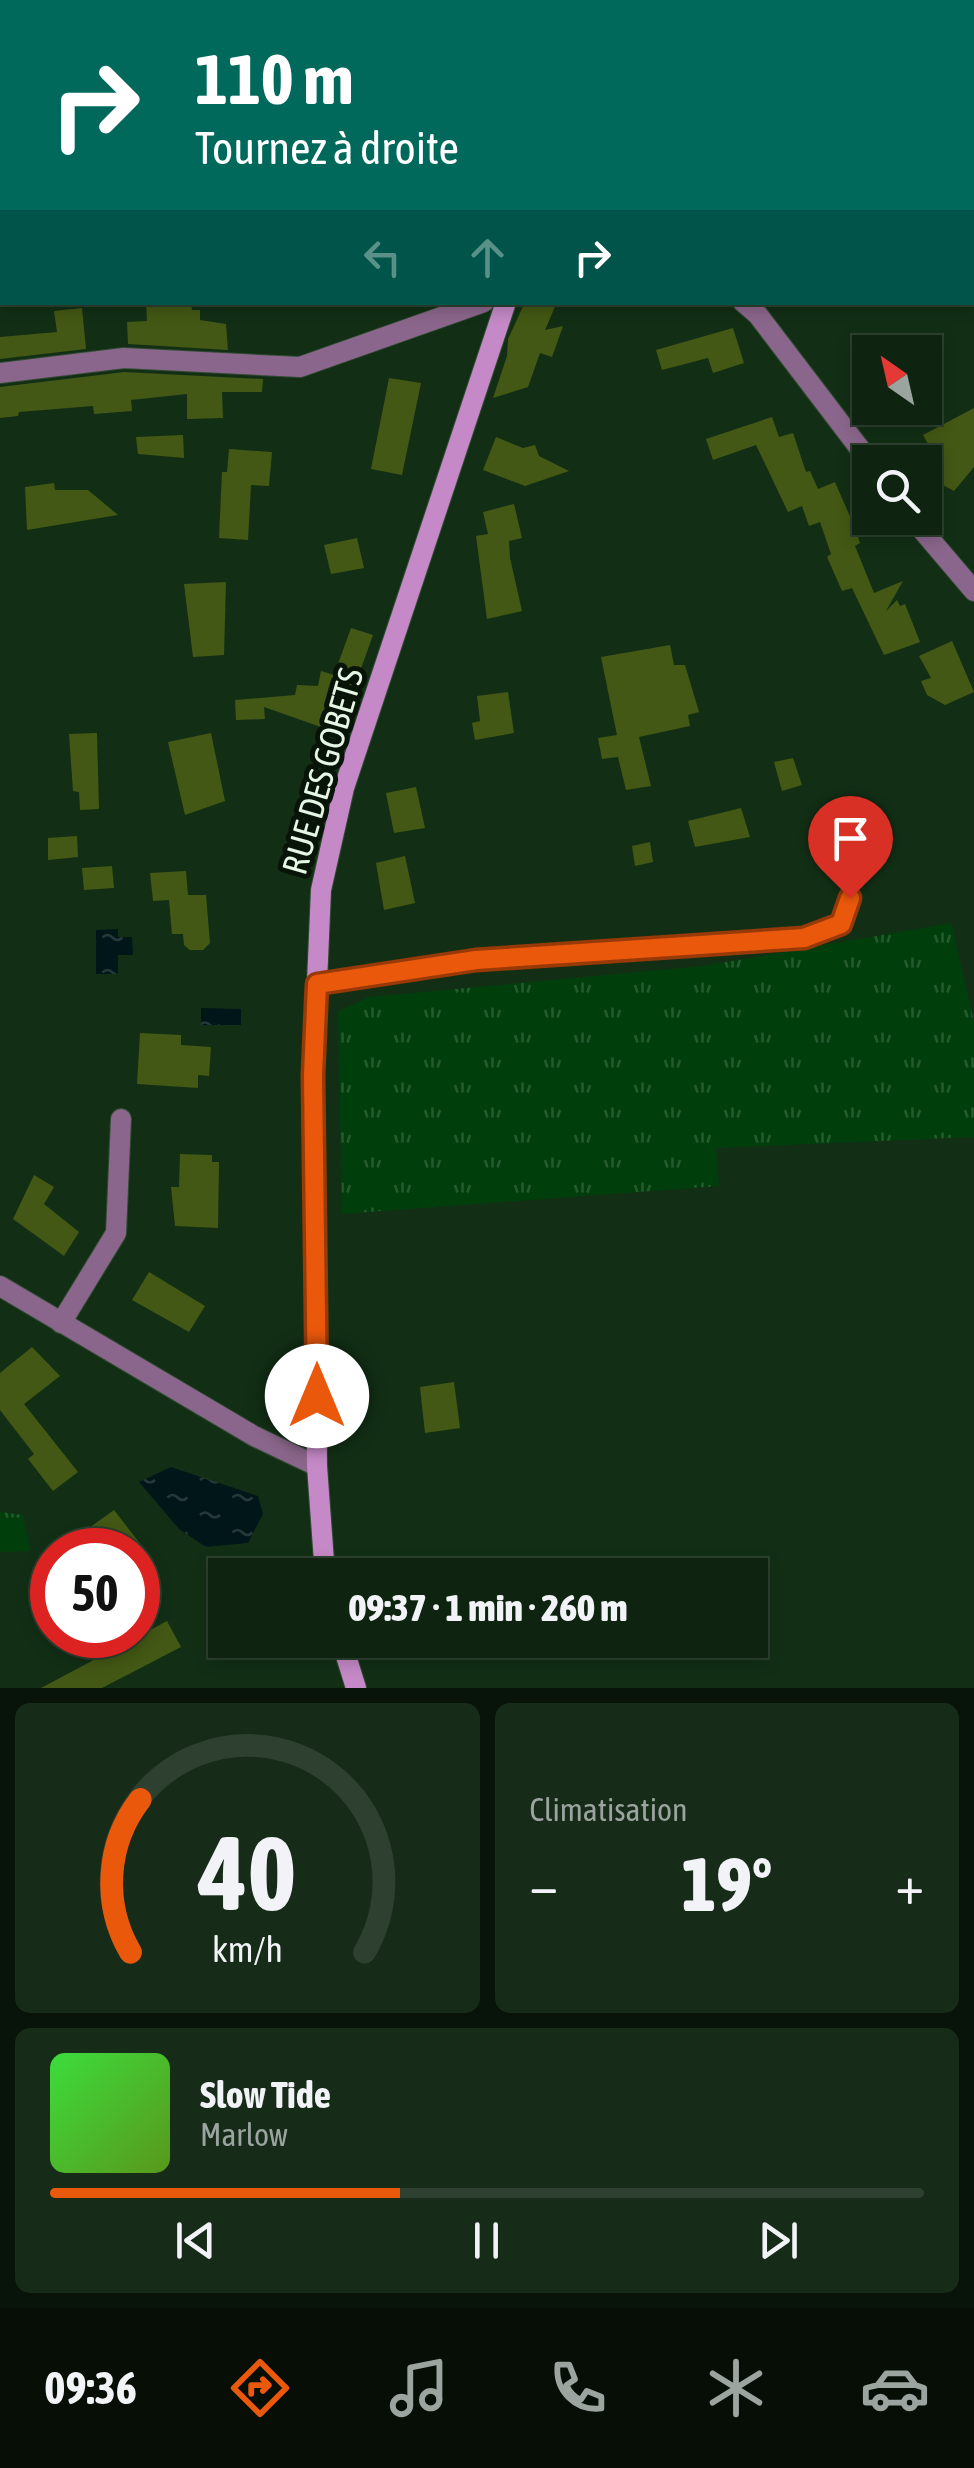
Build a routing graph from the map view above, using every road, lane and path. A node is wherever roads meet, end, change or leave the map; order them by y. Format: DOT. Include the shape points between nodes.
graph roads {
  1 [pos="476,305"];
  2 [pos="503,305"];
  3 [pos="745,305"];
  4 [pos="0,373"];
  5 [pos="857,445"];
  6 [pos="926,535"];
  7 [pos="974,592"];
  8 [pos="850,898"];
  9 [pos="317,984"];
  10 [pos="121,1119"];
  11 [pos="0,1286"];
  12 [pos="61,1323"];
  13 [pos="317,1466"];
  14 [pos="324,1558"];
  15 [pos="347,1658"];
  16 [pos="356,1688"];
  1 -- 4 [label="street" via="300,367 124,358"];
  2 -- 9 [label="main road, RUE DES GOBETS" via="344,788 320,890"];
  3 -- 5 [label="street"];
  6 -- 7 [label="street"];
  8 -- 9 [label="street" via="841,924 804,938 476,960"];
  9 -- 13 [label="main road, RUE DES GOBETS"];
  10 -- 12 [label="street" via="116,1233"];
  11 -- 12 [label="street"];
  12 -- 13 [label="street"];
  13 -- 14 [label="main road, RUE DES GOBETS"];
  15 -- 16 [label="main road"];
}
